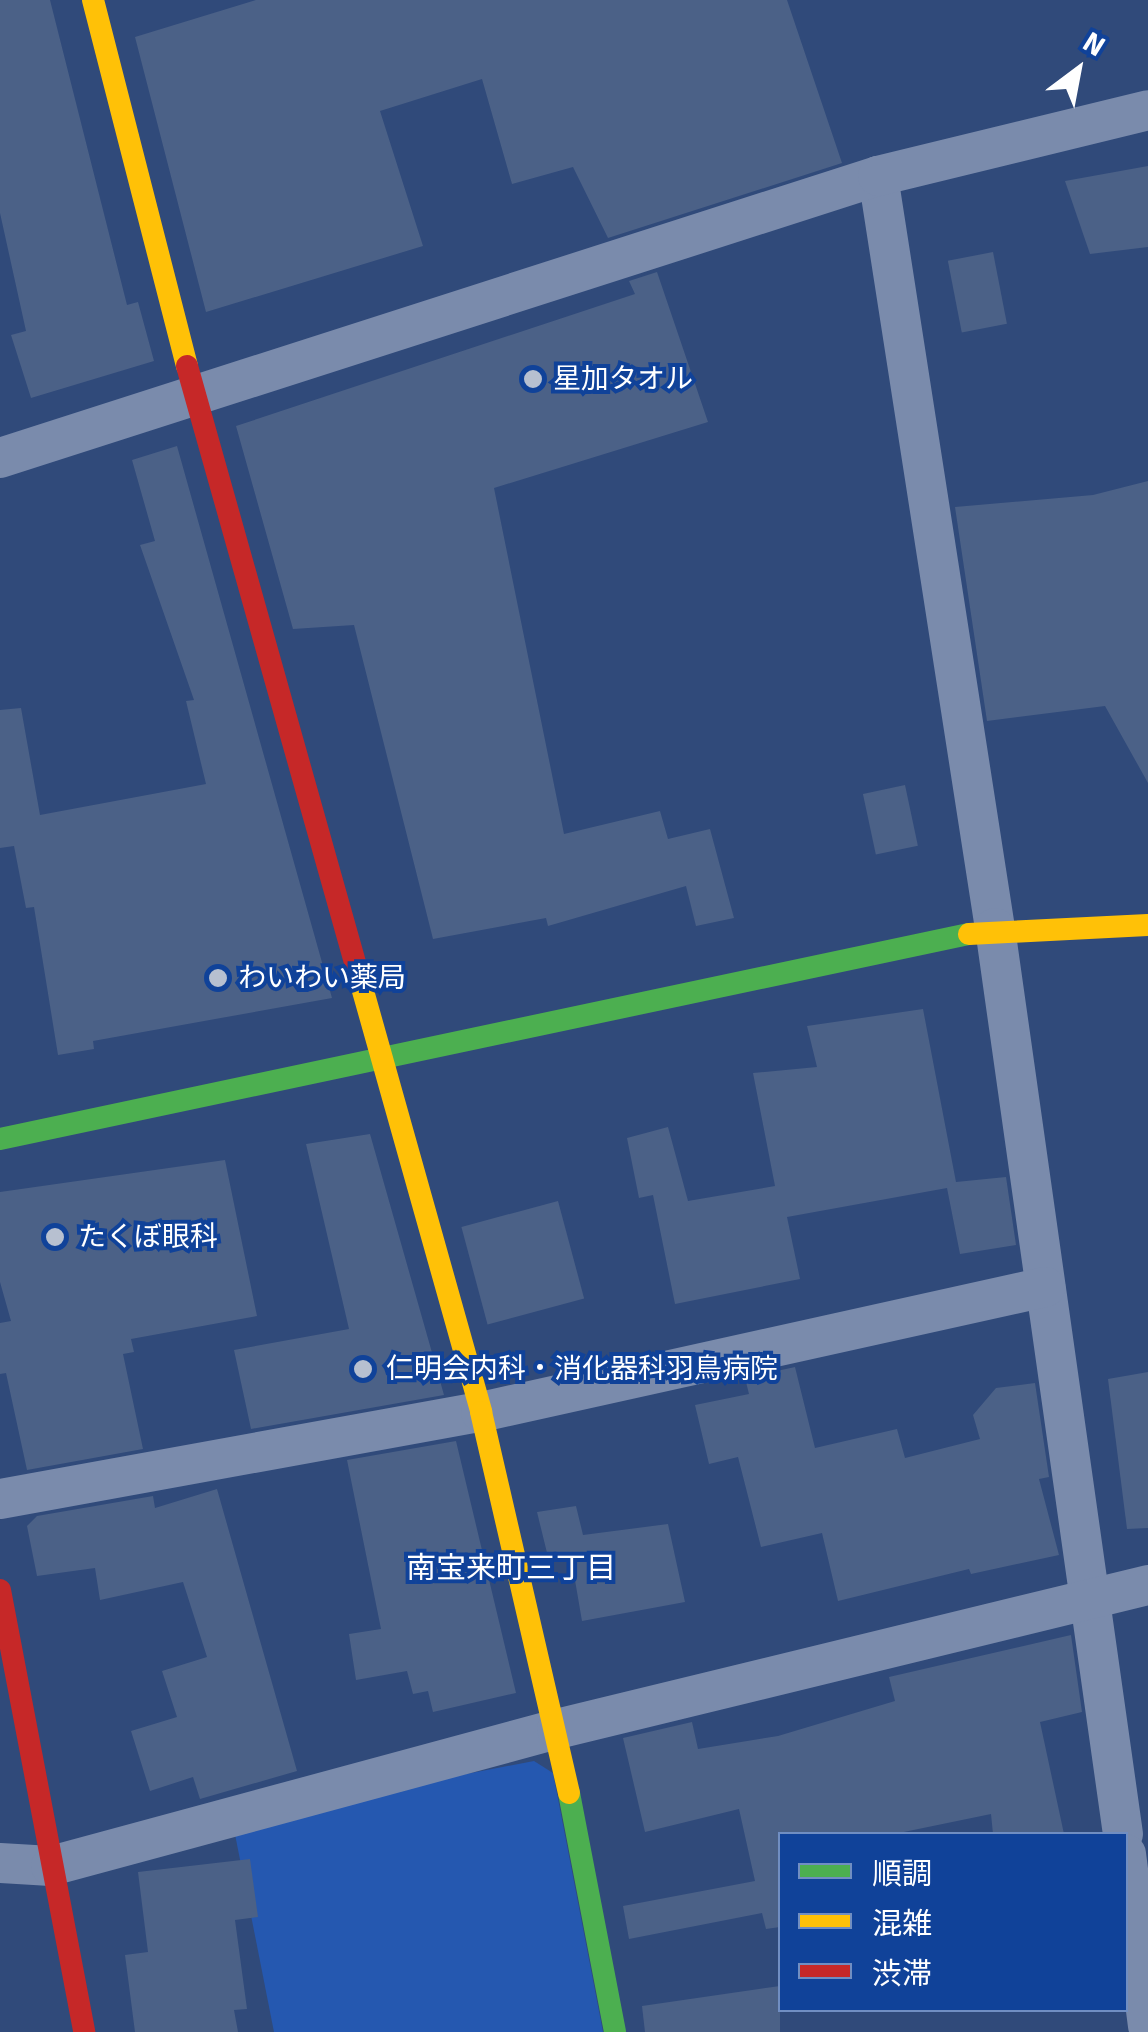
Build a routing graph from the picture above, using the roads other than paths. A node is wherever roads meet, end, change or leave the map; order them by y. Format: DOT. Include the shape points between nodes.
graph roads {
  1 [pos="93,0"];
  2 [pos="1148,110"];
  3 [pos="878,176"];
  4 [pos="194,392"];
  5 [pos="0,458"];
  6 [pos="1148,925"];
  7 [pos="995,928"];
  8 [pos="379,1057"];
  9 [pos="0,1139"];
  10 [pos="1045,1287"];
  11 [pos="481,1412"];
  12 [pos="0,1499"];
  13 [pos="1148,1585"];
  14 [pos="0,1590"];
  15 [pos="1092,1600"];
  16 [pos="557,1729"];
  17 [pos="1123,1832"];
  18 [pos="0,1864"];
  19 [pos="51,1866"];
  20 [pos="1128,1870"];
  21 [pos="1148,2026"];
  22 [pos="84,2032"];
  23 [pos="615,2032"];
  1 -- 4 [label="street"];
  2 -- 3 [label="street"];
  3 -- 4 [label="street"];
  3 -- 7 [label="street"];
  4 -- 5 [label="street"];
  4 -- 8 [label="street"];
  6 -- 7 [label="street"];
  7 -- 8 [label="street"];
  7 -- 10 [label="street"];
  8 -- 9 [label="street"];
  8 -- 11 [label="street"];
  10 -- 11 [label="street"];
  10 -- 15 [label="street"];
  11 -- 12 [label="street"];
  11 -- 16 [label="street"];
  13 -- 15 [label="street"];
  14 -- 19 [label="street"];
  15 -- 16 [label="street"];
  15 -- 17 [label="street"];
  16 -- 19 [label="street"];
  16 -- 23 [label="street"];
  18 -- 19 [label="street"];
  19 -- 22 [label="street"];
  20 -- 21 [label="street"];
}
